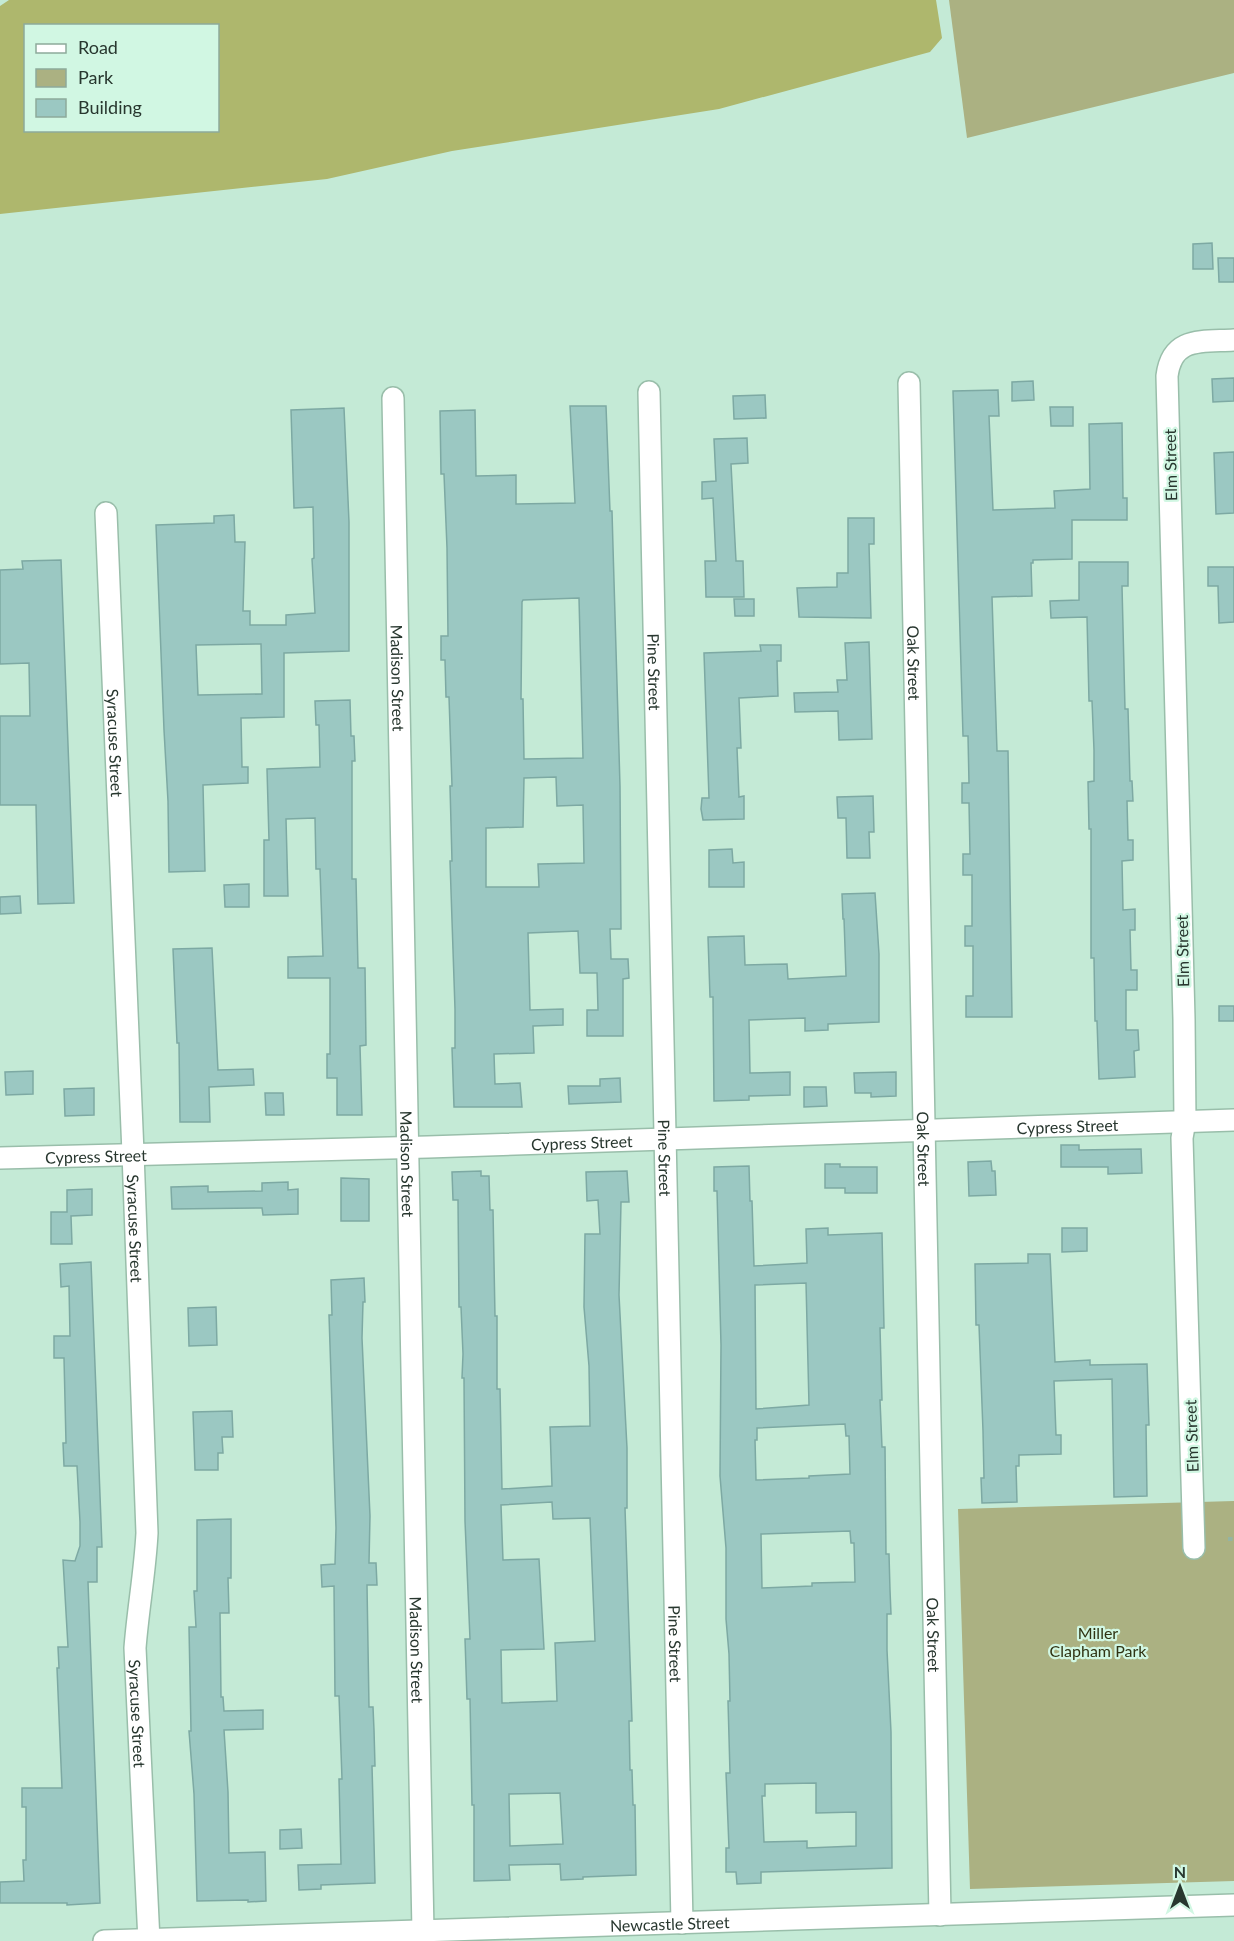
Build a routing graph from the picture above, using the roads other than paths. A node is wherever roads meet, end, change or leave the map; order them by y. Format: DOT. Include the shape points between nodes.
graph roads {
  1 [pos="1234,340"];
  2 [pos="909,383"];
  3 [pos="649,392"];
  4 [pos="393,398"];
  5 [pos="106,513"];
  6 [pos="1234,1119"];
  7 [pos="1185,1121"];
  8 [pos="924,1130"];
  9 [pos="666,1138"];
  10 [pos="407,1147"];
  11 [pos="133,1153"];
  12 [pos="0,1158"];
  13 [pos="1194,1548"];
  14 [pos="1234,1905"];
  15 [pos="940,1915"];
  16 [pos="682,1923"];
  17 [pos="423,1932"];
  18 [pos="149,1940"];
  19 [pos="104,1941"];
  1 -- 7 [label="street, Elm Street" via="1197,342 1178,350 1170,359 1167,376"];
  2 -- 8 [label="street, Oak Street"];
  3 -- 9 [label="street, Pine Street"];
  4 -- 10 [label="street, Madison Street"];
  5 -- 11 [label="street, Syracuse Street"];
  6 -- 7 [label="street, Cypress Street"];
  7 -- 8 [label="street, Cypress Street"];
  7 -- 13 [label="street, Elm Street" via="1182,1138"];
  8 -- 9 [label="street, Cypress Street"];
  8 -- 15 [label="street, Oak Street"];
  9 -- 10 [label="street, Cypress Street"];
  9 -- 16 [label="street, Pine Street"];
  10 -- 11 [label="street, Cypress Street"];
  10 -- 17 [label="street, Madison Street"];
  11 -- 12 [label="street, Cypress Street"];
  11 -- 18 [label="street, Syracuse Street" via="147,1533 135,1648"];
  14 -- 15 [label="street, Newcastle Street"];
  15 -- 16 [label="street, Newcastle Street"];
  16 -- 17 [label="street, Newcastle Street"];
  17 -- 18 [label="street, Newcastle Street"];
  18 -- 19 [label="street, Newcastle Street"];
}
